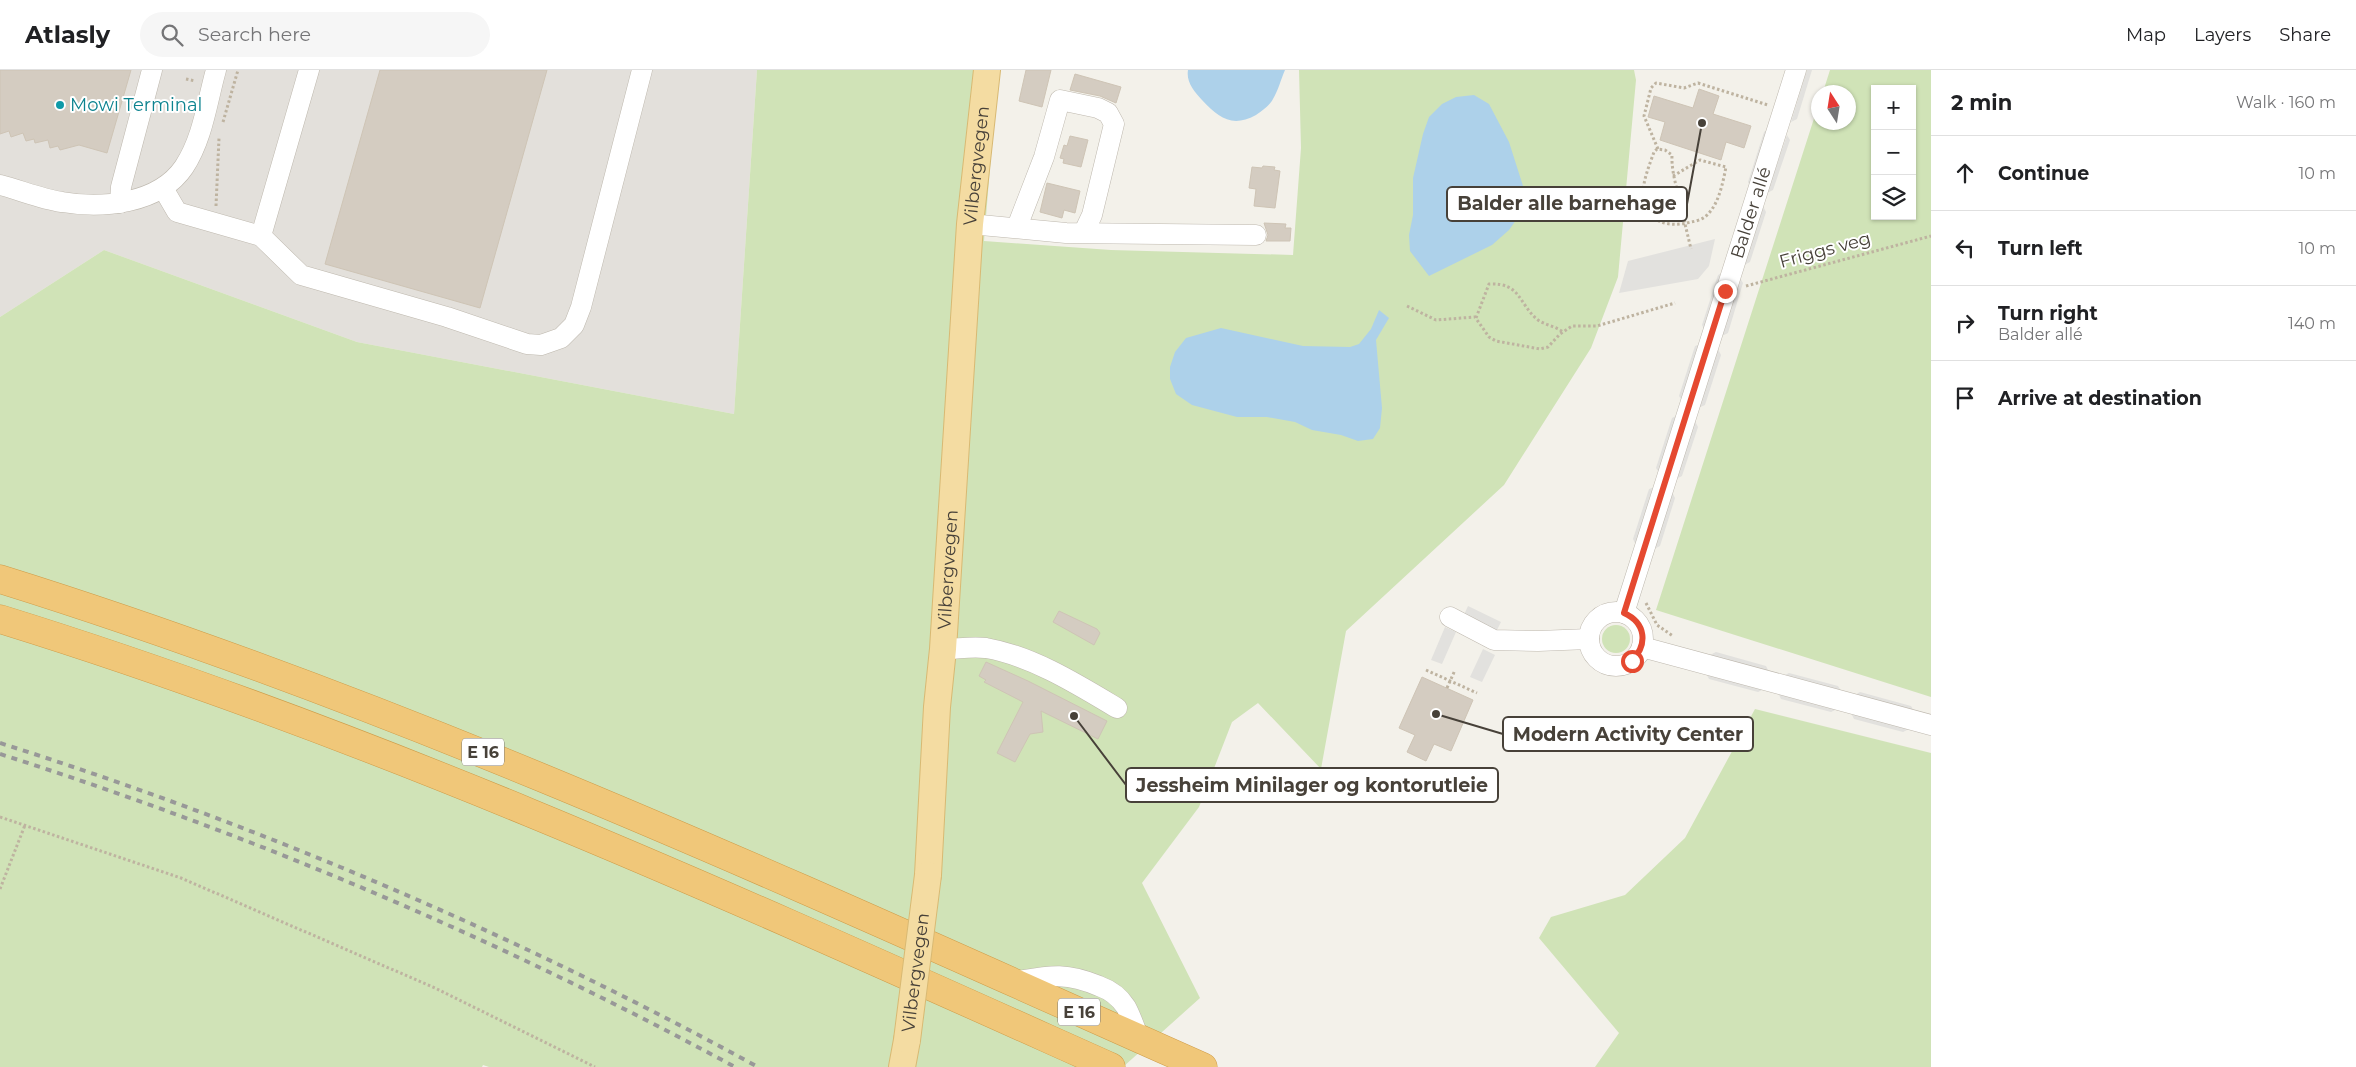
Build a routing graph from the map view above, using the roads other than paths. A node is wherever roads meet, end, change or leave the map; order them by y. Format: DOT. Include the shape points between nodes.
graph roads {
  1 [pos="152,70"];
  2 [pos="216,70"];
  3 [pos="309,70"];
  4 [pos="642,70"];
  5 [pos="987,70"];
  6 [pos="1790,72"];
  7 [pos="0,185"];
  8 [pos="163,188"];
  9 [pos="120,203"];
  10 [pos="970,224"];
  11 [pos="1017,227"];
  12 [pos="1084,232"];
  13 [pos="1256,235"];
  14 [pos="261,236"];
  15 [pos="0,579"];
  16 [pos="1624,613"];
  17 [pos="1450,617"];
  18 [pos="0,619"];
  19 [pos="1589,639"];
  20 [pos="1642,647"];
  21 [pos="943,649"];
  22 [pos="1117,708"];
  23 [pos="1931,725"];
  24 [pos="902,1066"];
  25 [pos="1111,1067"];
  26 [pos="1203,1067"];
  1 -- 9 [label="street" via="121,187"];
  2 -- 8 [label="street" via="198,140 184,167"];
  3 -- 14 [label="street"];
  4 -- 14 [label="street" via="581,306 571,329 551,343 517,342 447,317 301,275"];
  5 -- 10 [label="main road, Vilbergvegen"];
  6 -- 16 [label="street, Balder allé" via="1735,293"];
  7 -- 9 [label="street" via="62,202"];
  8 -- 9 [label="street"];
  8 -- 14 [label="street" via="177,212"];
  10 -- 11 [label="street"];
  10 -- 21 [label="main road, Vilbergvegen"];
  11 -- 12 [label="street"];
  11 -- 12 [label="street" via="1044,157 1060,100 1098,108 1108,113 1114,124 1092,215"];
  12 -- 13 [label="street"];
  15 -- 26 [label="highway, E 16" via="242,659 412,724 651,822"];
  16 -- 19 [label="street" via="1600,617 1590,630"];
  16 -- 20 [label="street" via="1638,622"];
  17 -- 19 [label="street" via="1494,640"];
  18 -- 25 [label="highway, E 16" via="232,697 459,784 710,889"];
  19 -- 20 [label="street" via="1590,647 1600,661 1616,666 1632,661"];
  20 -- 23 [label="street"];
  21 -- 22 [label="street" via="984,648 1007,654 1039,666"];
  21 -- 24 [label="main road, Vilbergvegen, bridge" via="928,875"];
}
